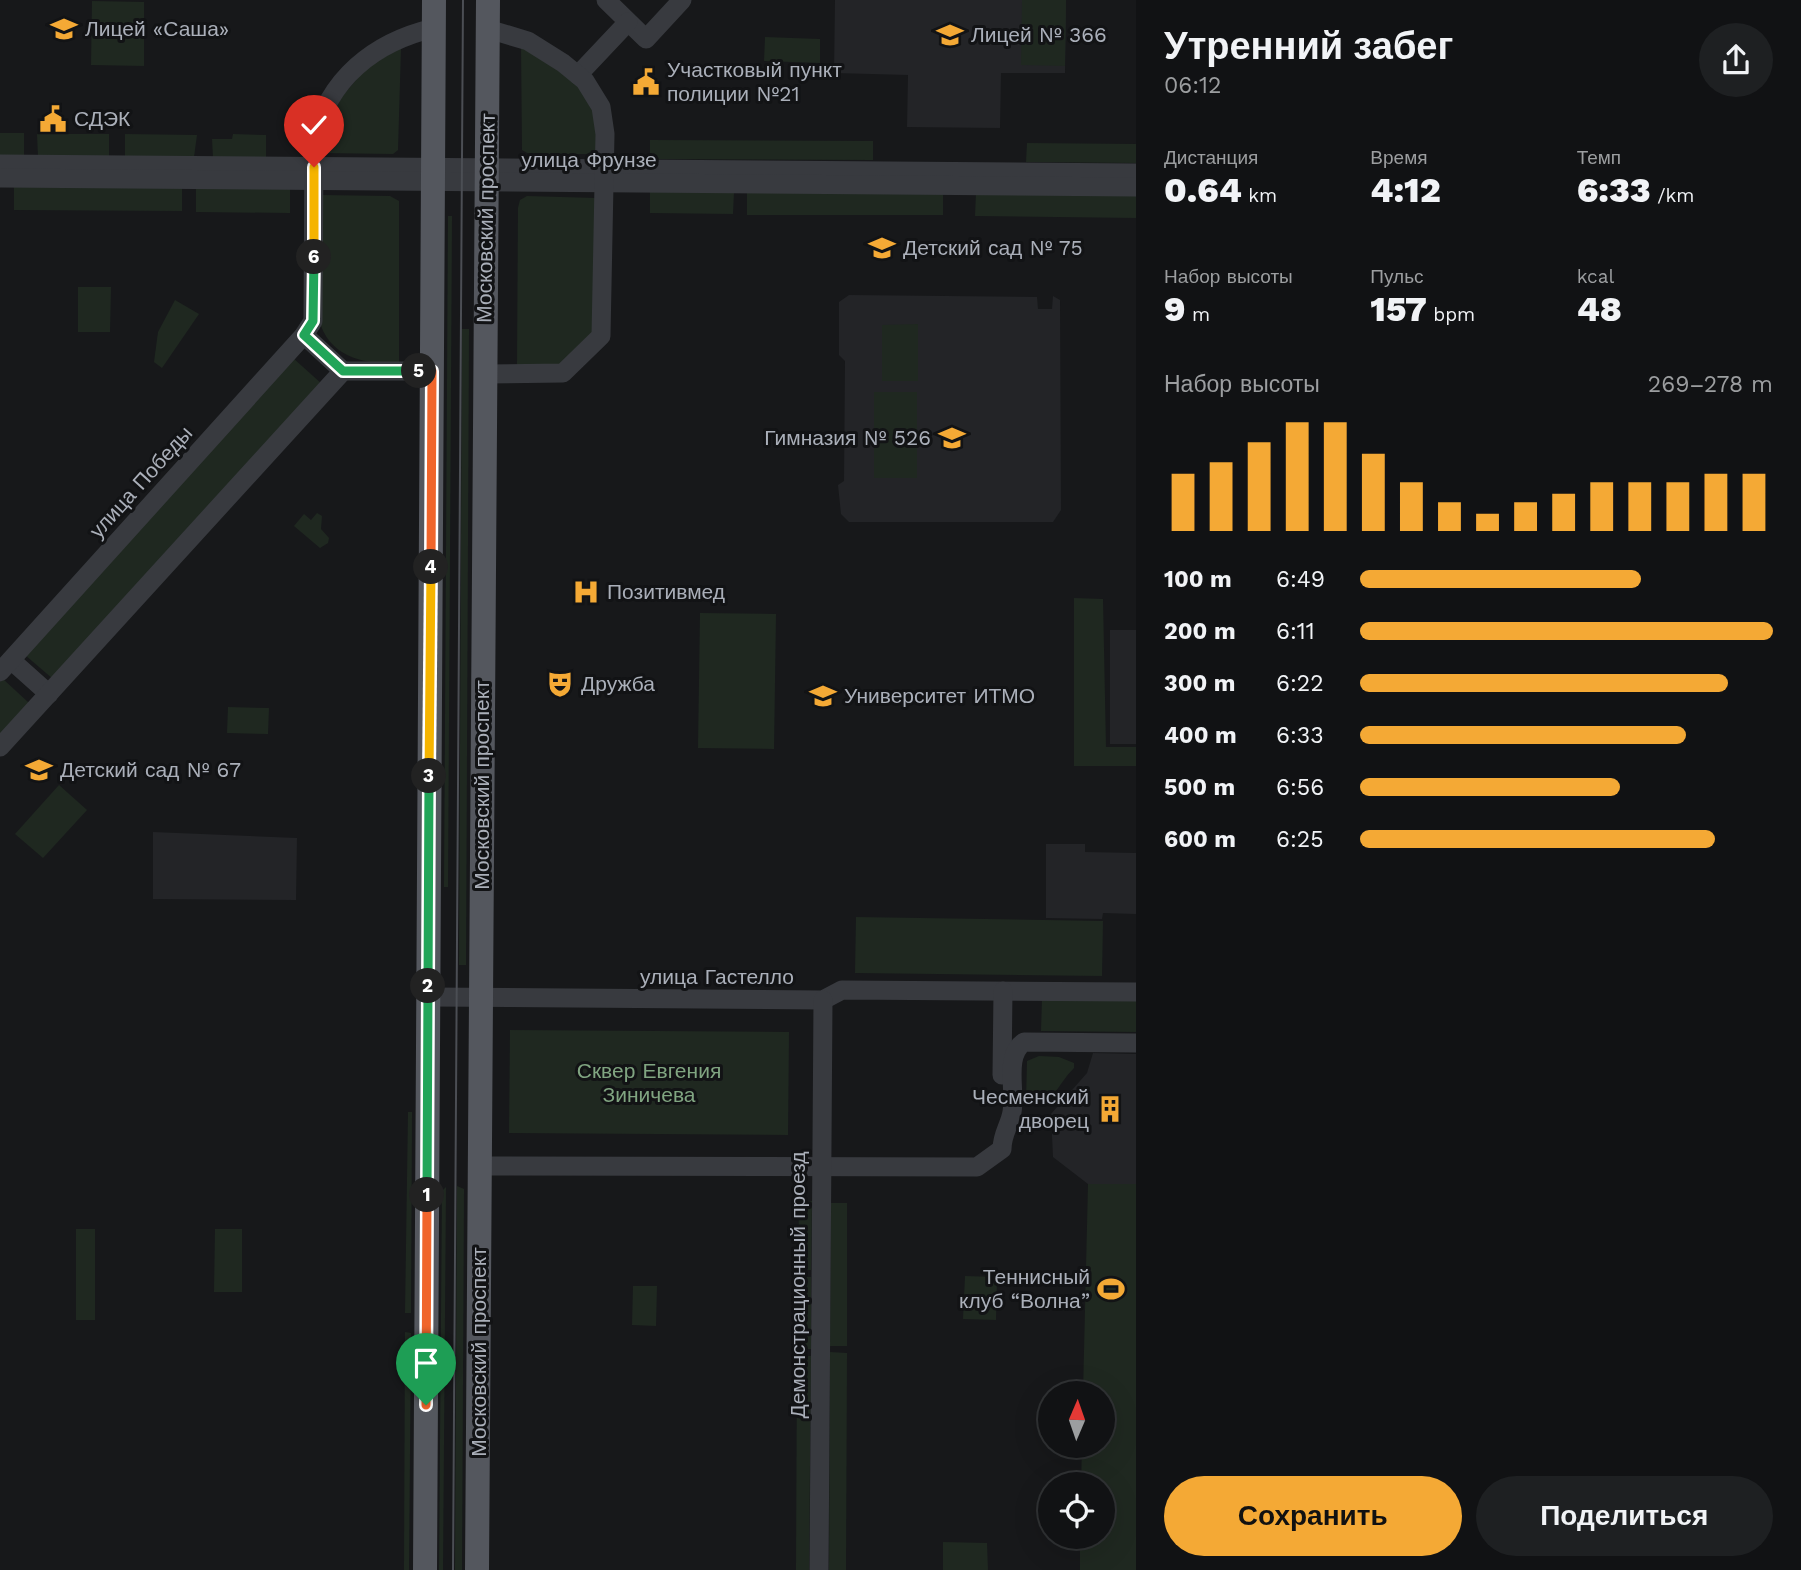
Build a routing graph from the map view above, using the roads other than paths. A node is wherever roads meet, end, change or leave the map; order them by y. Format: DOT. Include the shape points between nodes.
graph roads {
  1 [pos="434,0"];
  2 [pos="488,0"];
  3 [pos="606,0"];
  4 [pos="682,0"];
  5 [pos="628,22"];
  6 [pos="434,28"];
  7 [pos="488,29"];
  8 [pos="578,75"];
  9 [pos="0,164"];
  10 [pos="1136,173"];
  11 [pos="314,174"];
  12 [pos="434,175"];
  13 [pos="487,175"];
  14 [pos="605,176"];
  15 [pos="0,178"];
  16 [pos="1136,187"];
  17 [pos="304,335"];
  18 [pos="343,371"];
  19 [pos="432,371"];
  20 [pos="485,374"];
  21 [pos="5,666"];
  22 [pos="49,694"];
  23 [pos="0,747"];
  24 [pos="1003,991"];
  25 [pos="1136,992"];
  26 [pos="428,997"];
  27 [pos="480,998"];
  28 [pos="823,1000"];
  29 [pos="1136,1043"];
  30 [pos="1002,1136"];
  31 [pos="479,1166"];
  32 [pos="821,1166"];
  33 [pos="425,1570"];
  34 [pos="477,1570"];
  35 [pos="819,1570"];
  1 -- 6 [label="main road"];
  2 -- 7 [label="main road, Московский проспект"];
  3 -- 5 [label="street"];
  4 -- 5 [label="street" via="646,40"];
  5 -- 8 [label="street"];
  6 -- 11 [label="street" via="380,49 345,76 319,119"];
  6 -- 12 [label="main road"];
  7 -- 8 [label="street" via="528,41"];
  7 -- 13 [label="main road, Московский проспект"];
  8 -- 14 [label="street" via="595,95 605,119"];
  9 -- 11 [label="street, улица Фрунзе"];
  10 -- 14 [label="street, улица Фрунзе"];
  11 -- 12 [label="street, улица Фрунзе"];
  11 -- 15 [label="street, улица Фрунзе"];
  11 -- 17 [label="street" via="313,321"];
  12 -- 13 [label="street, улица Фрунзе"];
  12 -- 19 [label="main road"];
  13 -- 14 [label="street, улица Фрунзе"];
  13 -- 20 [label="main road, Московский проспект"];
  14 -- 16 [label="street, улица Фрунзе"];
  14 -- 20 [label="street" via="601,337 563,373"];
  17 -- 18 [label="street"];
  17 -- 21 [label="street, улица Победы"];
  18 -- 19 [label="street"];
  18 -- 22 [label="street"];
  19 -- 26 [label="main road"];
  20 -- 27 [label="main road, Московский проспект"];
  21 -- 22 [label="street, улица Победы"];
  22 -- 23 [label="street"];
  24 -- 25 [label="street, улица Гастелло"];
  24 -- 28 [label="street, улица Гастелло" via="842,990"];
  24 -- 30 [label="street"];
  26 -- 27 [label="street, улица Гастелло"];
  26 -- 33 [label="main road"];
  27 -- 28 [label="street, улица Гастелло"];
  27 -- 31 [label="main road, Московский проспект"];
  28 -- 32 [label="street, Демонстрационный проезд"];
  29 -- 30 [label="street" via="1024,1042 1013,1060 1012,1113"];
  30 -- 32 [label="street" via="1002,1149 978,1167"];
  31 -- 32 [label="street"];
  31 -- 34 [label="main road, Московский проспект"];
  32 -- 35 [label="street, Демонстрационный проезд"];
}
